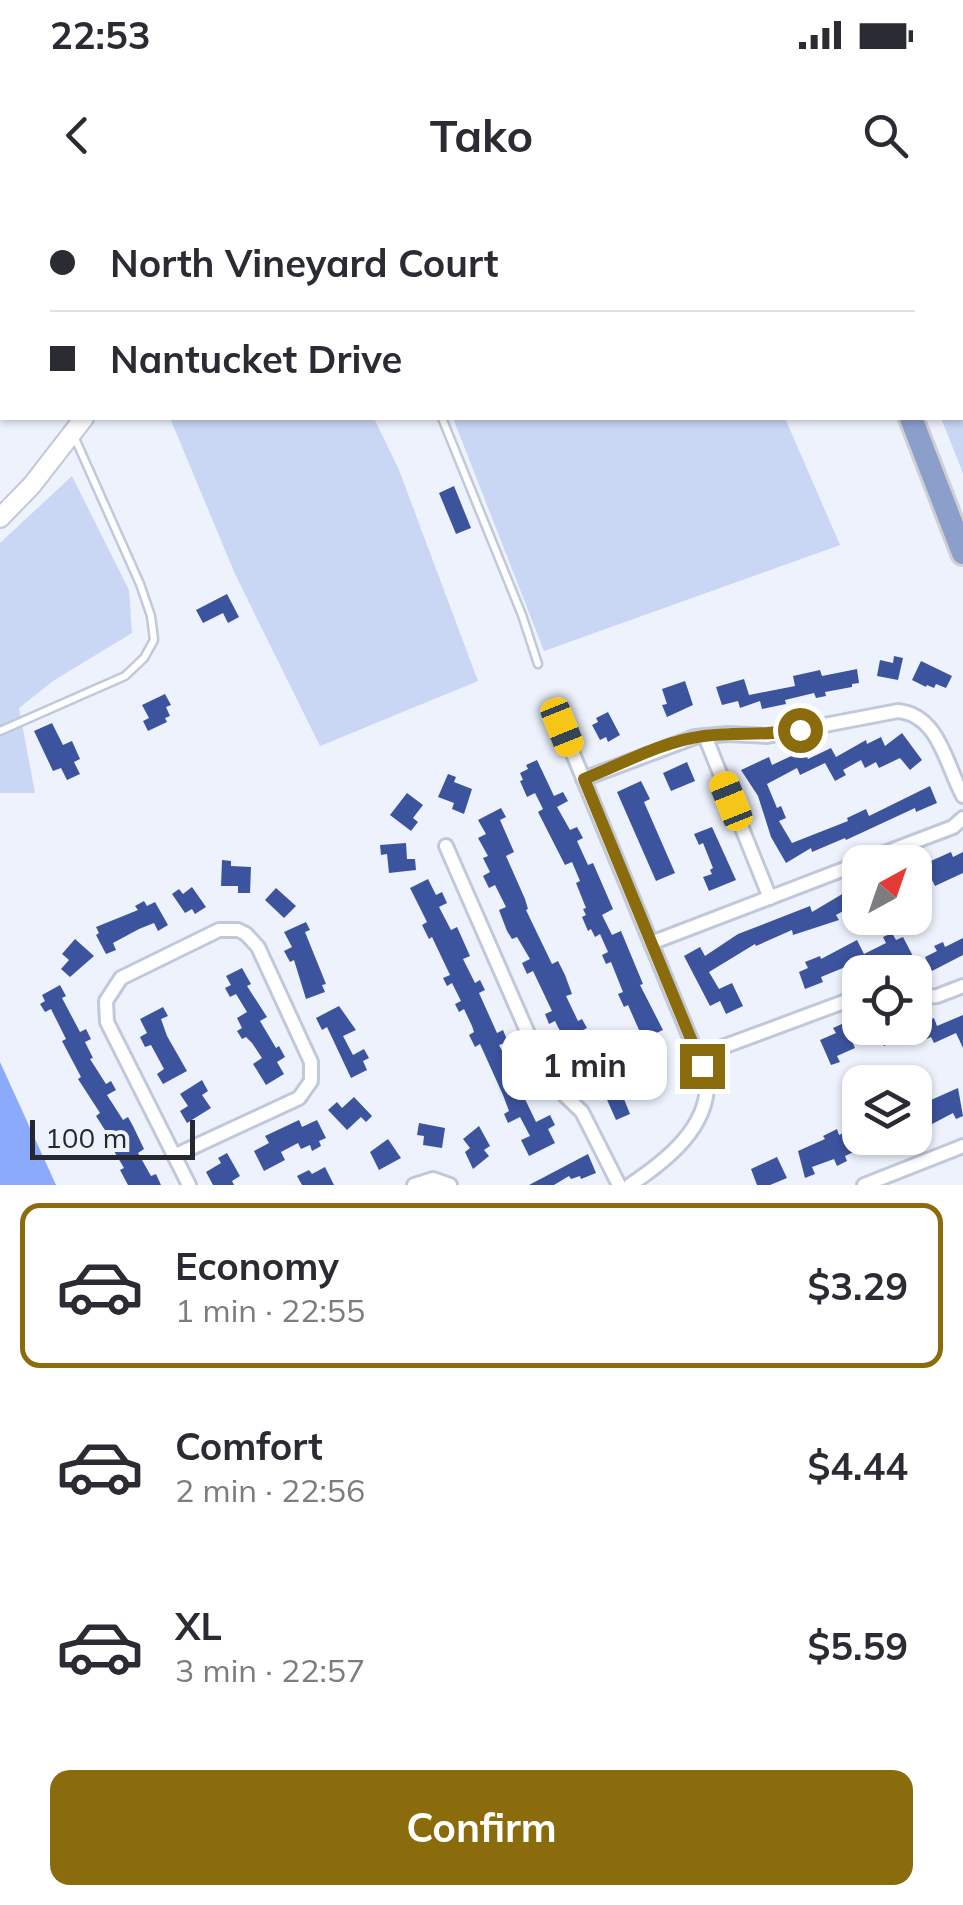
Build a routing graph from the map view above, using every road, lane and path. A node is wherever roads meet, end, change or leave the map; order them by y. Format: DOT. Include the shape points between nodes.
graph roads {
  1 [pos="82,420"];
  2 [pos="443,420"];
  3 [pos="912,420"];
  4 [pos="72,433"];
  5 [pos="0,518"];
  6 [pos="963,553"];
  7 [pos="538,664"];
  8 [pos="562,727"];
  9 [pos="0,731"];
  10 [pos="705,736"];
  11 [pos="584,779"];
  12 [pos="963,796"];
  13 [pos="963,818"];
  14 [pos="906,845"];
  15 [pos="446,846"];
  16 [pos="842,870"];
  17 [pos="770,898"];
  18 [pos="651,943"];
  19 [pos="963,986"];
  20 [pos="932,996"];
  21 [pos="842,1003"];
  22 [pos="698,1056"];
  23 [pos="963,1146"];
  24 [pos="174,1156"];
  25 [pos="188,1185"];
  26 [pos="414,1185"];
  27 [pos="450,1185"];
  28 [pos="620,1185"];
  29 [pos="630,1185"];
  30 [pos="864,1185"];
  1 -- 4 [label="main road"];
  2 -- 7 [label="lane"];
  3 -- 6 [label="highway"];
  4 -- 5 [label="main road"];
  4 -- 9 [label="lane" via="140,584 154,640 125,676"];
  8 -- 11 [label="street"];
  10 -- 11 [label="street"];
  10 -- 12 [label="street" via="767,736 908,712 932,730"];
  10 -- 17 [label="street"];
  11 -- 18 [label="street"];
  13 -- 14 [label="street"];
  15 -- 28 [label="street" via="544,1070 582,1112"];
  16 -- 17 [label="street"];
  17 -- 18 [label="street"];
  18 -- 22 [label="street"];
  19 -- 20 [label="street"];
  21 -- 22 [label="street"];
  22 -- 29 [label="street" via="707,1091 702,1116"];
  23 -- 30 [label="street"];
  24 -- 24 [label="street" via="107,1022 106,1001 121,978 219,930 238,930 258,947 311,1062 311,1082 299,1098"];
  24 -- 25 [label="street"];
  26 -- 27 [label="street" via="433,1179"];
}
